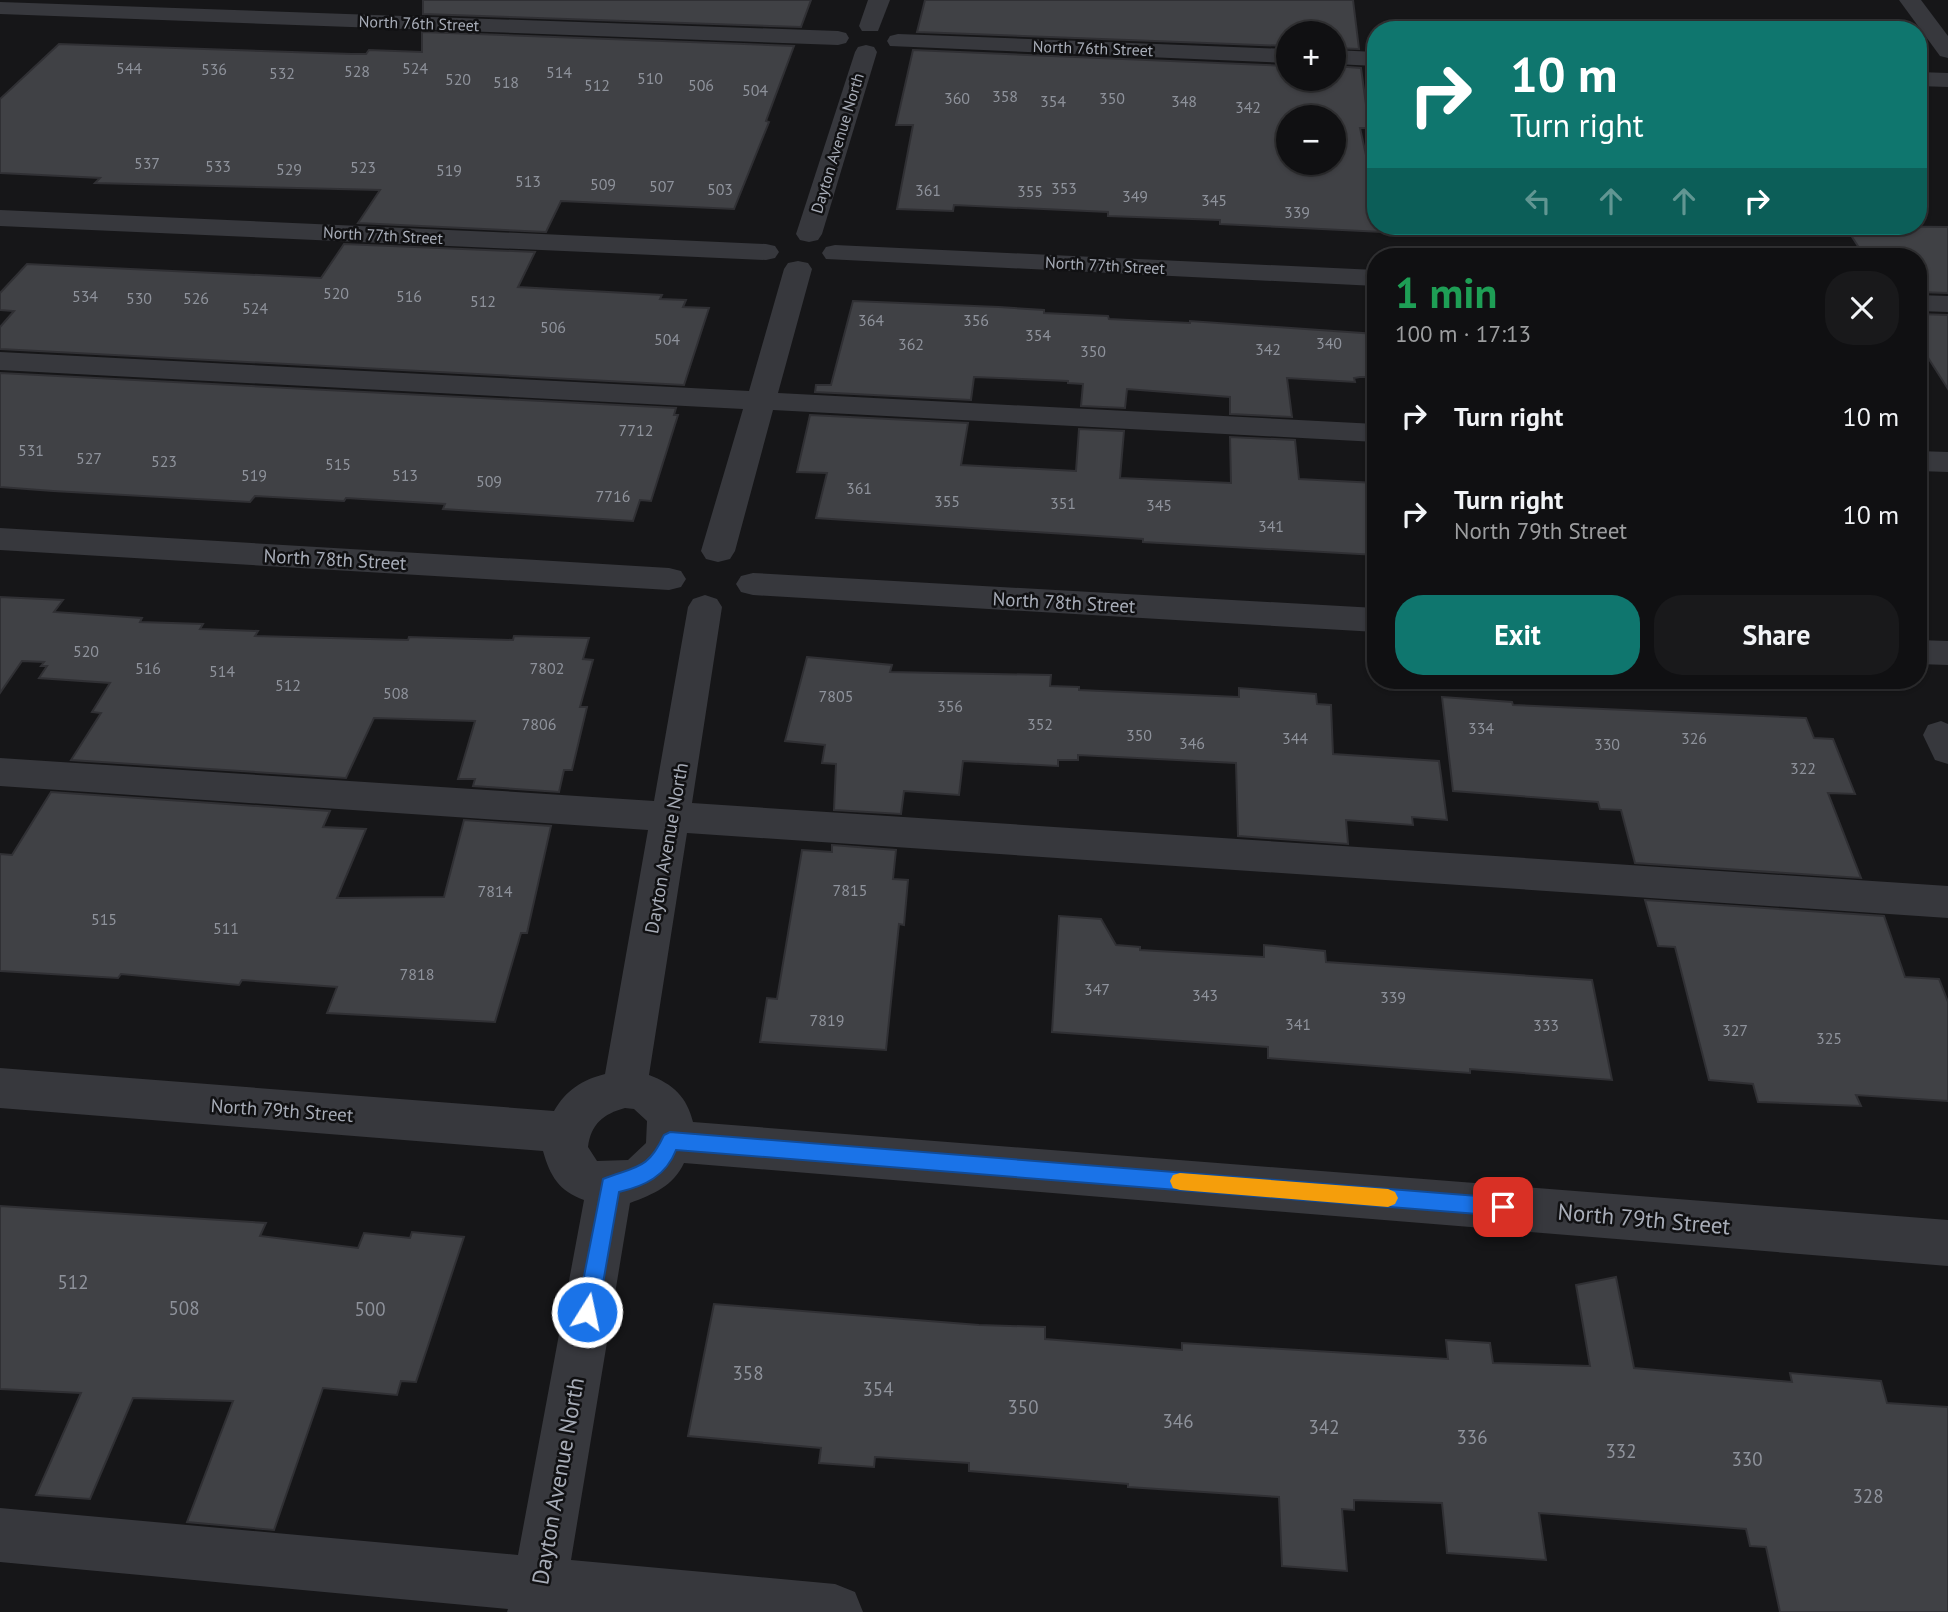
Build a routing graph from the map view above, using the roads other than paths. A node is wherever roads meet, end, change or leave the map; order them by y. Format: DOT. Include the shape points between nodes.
graph roads {
  1 [pos="879,0"];
  2 [pos="1910,0"];
  3 [pos="0,8"];
  4 [pos="1926,21"];
  5 [pos="1927,23"];
  6 [pos="870,26"];
  7 [pos="838,38"];
  8 [pos="898,41"];
  9 [pos="1948,51"];
  10 [pos="866,52"];
  11 [pos="1276,55"];
  12 [pos="1346,58"];
  13 [pos="1367,59"];
  14 [pos="1927,79"];
  15 [pos="1948,80"];
  16 [pos="0,218"];
  17 [pos="809,234"];
  18 [pos="766,252"];
  19 [pos="835,253"];
  20 [pos="798,269"];
  21 [pos="1367,278"];
  22 [pos="1927,303"];
  23 [pos="1948,304"];
  24 [pos="0,361"];
  25 [pos="759,402"];
  26 [pos="1367,433"];
  27 [pos="1927,461"];
  28 [pos="1948,462"];
  29 [pos="0,539"];
  30 [pos="718,551"];
  31 [pos="669,579"];
  32 [pos="753,584"];
  33 [pos="705,607"];
  34 [pos="1367,619"];
  35 [pos="1927,652"];
  36 [pos="1948,653"];
  37 [pos="0,772"];
  38 [pos="672,815"];
  39 [pos="1948,902"];
  40 [pos="0,1088"];
  41 [pos="625,1088"];
  42 [pos="565,1132"];
  43 [pos="670,1141"];
  44 [pos="610,1185"];
  45 [pos="1948,1243"];
  46 [pos="0,1535"];
  47 [pos="537,1598"];
  48 [pos="835,1612"];
  1 -- 6 [label="street"];
  2 -- 4 [label="street"];
  3 -- 7 [label="street, North 76th Street"];
  5 -- 9 [label="street"];
  6 -- 7 [label="street"];
  6 -- 8 [label="street" via="888,29"];
  7 -- 10 [label="street" via="845,47"];
  8 -- 10 [label="street"];
  8 -- 11 [label="street, North 76th Street"];
  10 -- 17 [label="street, Dayton Avenue North"];
  12 -- 13 [label="street"];
  14 -- 15 [label="street"];
  16 -- 18 [label="street, North 77th Street"];
  17 -- 18 [label="street" via="783,236"];
  17 -- 19 [label="street" via="831,241"];
  18 -- 20 [label="street" via="773,263"];
  19 -- 20 [label="street" via="825,263"];
  19 -- 21 [label="street, North 77th Street"];
  20 -- 25 [label="street"];
  22 -- 23 [label="street"];
  24 -- 25 [label="street"];
  25 -- 26 [label="street"];
  25 -- 30 [label="street"];
  27 -- 28 [label="street"];
  29 -- 31 [label="street, North 78th Street"];
  30 -- 31 [label="street" via="682,561"];
  30 -- 32 [label="street" via="747,561 755,576"];
  31 -- 33 [label="street" via="676,597"];
  32 -- 33 [label="street" via="728,604"];
  32 -- 34 [label="street, North 78th Street"];
  33 -- 38 [label="street, Dayton Avenue North"];
  35 -- 36 [label="street"];
  37 -- 38 [label="street"];
  38 -- 39 [label="street"];
  38 -- 41 [label="street, Dayton Avenue North"];
  40 -- 42 [label="street, North 79th Street"];
  41 -- 42 [label="street" via="589,1100"];
  41 -- 43 [label="street" via="659,1100 672,1125"];
  42 -- 44 [label="street" via="564,1154 572,1169 584,1180"];
  43 -- 44 [label="street" via="653,1169 638,1179"];
  43 -- 45 [label="street, North 79th Street"];
  44 -- 47 [label="street, Dayton Avenue North"];
  46 -- 47 [label="street"];
  47 -- 48 [label="street"];
}
